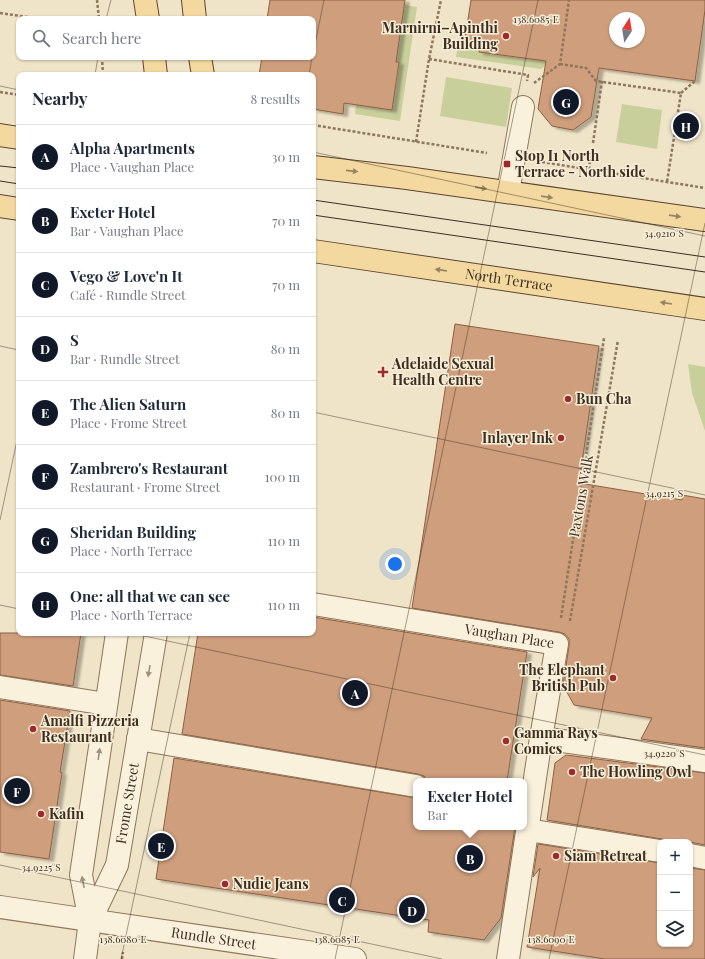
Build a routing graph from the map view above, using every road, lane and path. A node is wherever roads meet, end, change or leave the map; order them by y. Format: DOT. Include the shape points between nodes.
graph roads {
  1 [pos="97,0"];
  2 [pos="145,0"];
  3 [pos="192,0"];
  4 [pos="441,0"];
  5 [pos="569,0"];
  6 [pos="0,13"];
  7 [pos="19,16"];
  8 [pos="99,16"];
  9 [pos="148,16"];
  10 [pos="195,16"];
  11 [pos="102,60"];
  12 [pos="154,60"];
  13 [pos="200,60"];
  14 [pos="429,60"];
  15 [pos="560,64"];
  16 [pos="103,72"];
  17 [pos="156,72"];
  18 [pos="202,72"];
  19 [pos="602,81"];
  20 [pos="695,81"];
  21 [pos="0,92"];
  22 [pos="681,93"];
  23 [pos="16,95"];
  24 [pos="524,98"];
  25 [pos="316,125"];
  26 [pos="0,135"];
  27 [pos="16,138"];
  28 [pos="416,142"];
  29 [pos="593,143"];
  30 [pos="591,151"];
  31 [pos="514,158"];
  32 [pos="316,167"];
  33 [pos="589,169"];
  34 [pos="667,182"];
  35 [pos="705,188"];
  36 [pos="508,192"];
  37 [pos="0,206"];
  38 [pos="16,209"];
  39 [pos="705,220"];
  40 [pos="316,251"];
  41 [pos="705,309"];
  42 [pos="604,338"];
  43 [pos="618,340"];
  44 [pos="316,604"];
  45 [pos="117,636"];
  46 [pos="155,636"];
  47 [pos="558,637"];
  48 [pos="0,687"];
  49 [pos="106,704"];
  50 [pos="541,738"];
  51 [pos="138,739"];
  52 [pos="705,761"];
  53 [pos="413,785"];
  54 [pos="528,804"];
  55 [pos="528,830"];
  56 [pos="657,851"];
  57 [pos="693,856"];
  58 [pos="705,858"];
  59 [pos="0,907"];
  60 [pos="90,920"];
  61 [pos="85,959"];
  62 [pos="355,959"];
  63 [pos="508,959"];
  1 -- 8 [label="path"];
  2 -- 9 [label="main road"];
  3 -- 10 [label="main road"];
  4 -- 14 [label="path"];
  5 -- 15 [label="path"];
  6 -- 7 [label="path"];
  11 -- 16 [label="path"];
  12 -- 17 [label="main road"];
  13 -- 18 [label="main road"];
  14 -- 24 [label="path" via="528,75"];
  14 -- 28 [label="path"];
  15 -- 19 [label="path" via="586,68 596,80"];
  15 -- 24 [label="path"];
  19 -- 22 [label="path"];
  19 -- 29 [label="path"];
  20 -- 22 [label="path"];
  21 -- 23 [label="path"];
  22 -- 34 [label="path"];
  24 -- 31 [label="street"];
  25 -- 28 [label="path"];
  26 -- 27 [label="main road"];
  28 -- 31 [label="path"];
  30 -- 33 [label="path"];
  31 -- 33 [label="path"];
  31 -- 36 [label="street"];
  32 -- 36 [label="main road, one-way"];
  33 -- 34 [label="path"];
  34 -- 35 [label="path"];
  36 -- 39 [label="main road, one-way"];
  37 -- 38 [label="main road"];
  41 -- 40 [label="main road, North Terrace, one-way"];
  42 -- 47 [label="path"];
  43 -- 47 [label="path, Paxtons Walk" via="568,632"];
  44 -- 47 [label="street, Vaughan Place"];
  45 -- 49 [label="street, Frome Street"];
  46 -- 51 [label="street, Frome Street, one-way"];
  47 -- 50 [label="street, Vaughan Place"];
  48 -- 49 [label="street"];
  60 -- 49 [label="street, Frome Street, one-way" via="81,874"];
  50 -- 52 [label="street"];
  50 -- 54 [label="street, Vaughan Place"];
  51 -- 53 [label="street"];
  51 -- 60 [label="street, Frome Street" via="117,865"];
  54 -- 55 [label="street, Vaughan Place"];
  55 -- 56 [label="street"];
  55 -- 63 [label="street, Vaughan Place"];
  57 -- 58 [label="street"];
  59 -- 60 [label="street, Rundle Street"];
  60 -- 61 [label="street, Frome Street"];
  60 -- 62 [label="street, Rundle Street"];
}
